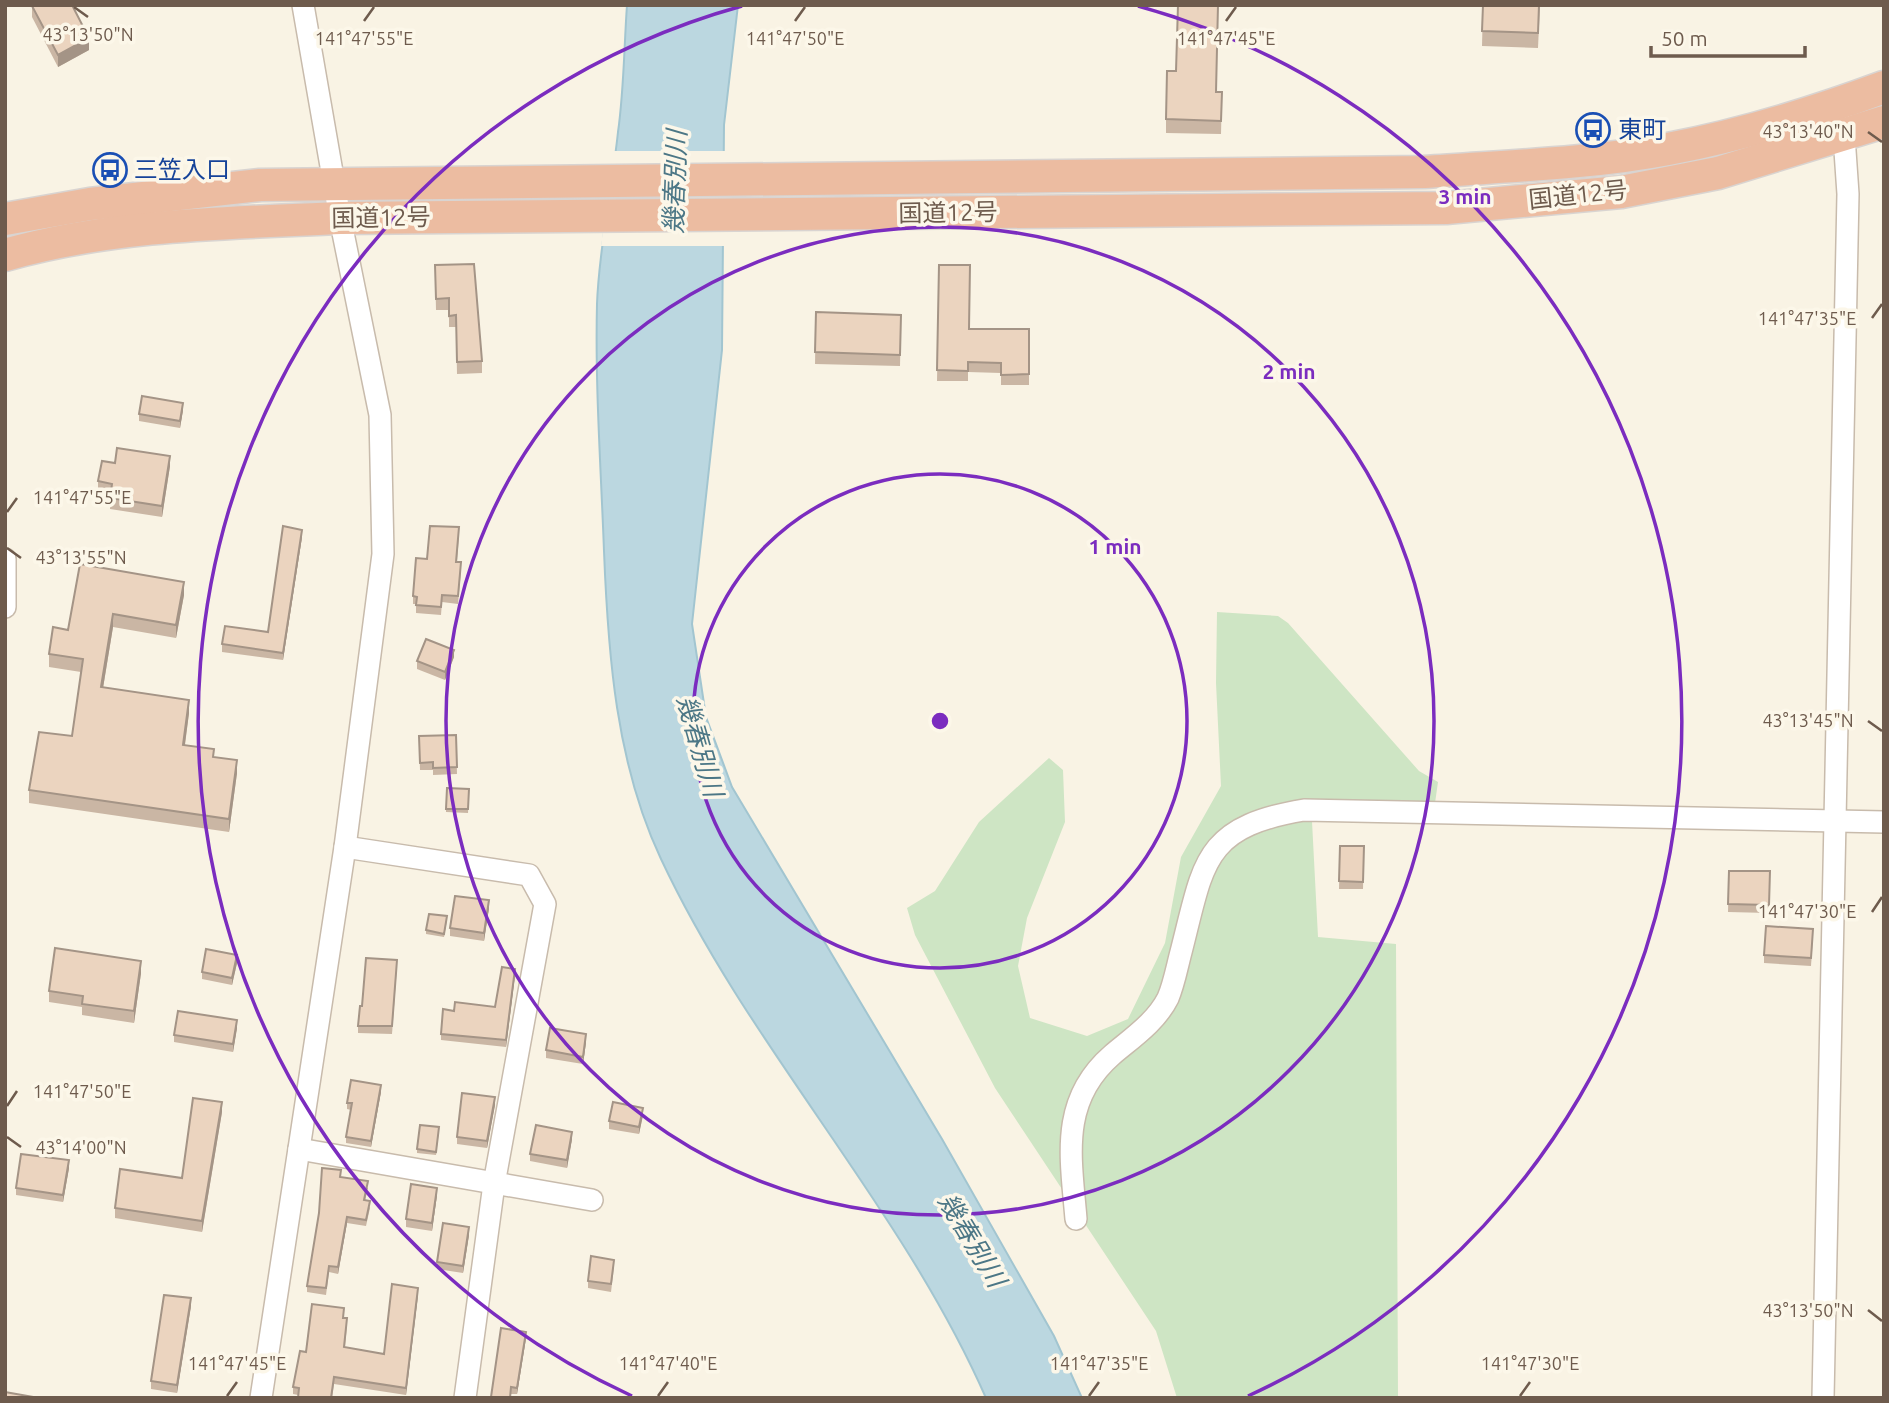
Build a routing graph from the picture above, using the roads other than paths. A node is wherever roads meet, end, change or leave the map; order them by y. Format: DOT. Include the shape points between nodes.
graph roads {
  1 [pos="303,5"];
  2 [pos="1884,87"];
  3 [pos="1842,103"];
  4 [pos="1884,122"];
  5 [pos="1844,136"];
  6 [pos="334,184"];
  7 [pos="340,218"];
  8 [pos="5,219"];
  9 [pos="5,255"];
  10 [pos="5,559"];
  11 [pos="5,607"];
  12 [pos="1834,821"];
  13 [pos="1884,822"];
  14 [pos="345,847"];
  15 [pos="299,1149"];
  16 [pos="494,1184"];
  17 [pos="592,1200"];
  18 [pos="1076,1219"];
  19 [pos="261,1398"];
  20 [pos="465,1398"];
  21 [pos="1823,1398"];
  1 -- 6 [label="street"];
  2 -- 3 [label="highway, 国道12号"];
  3 -- 5 [label="street"];
  3 -- 6 [label="highway, 国道12号" via="1666,149 1424,172"];
  4 -- 5 [label="highway, 国道12号"];
  5 -- 7 [label="highway, 国道12号" via="1718,173 1621,192 1459,207"];
  5 -- 12 [label="street" via="1847,208"];
  6 -- 7 [label="street"];
  6 -- 8 [label="highway, 国道12号" via="178,193"];
  7 -- 9 [label="highway, 国道12号" via="194,225"];
  7 -- 14 [label="street" via="380,415 383,555"];
  10 -- 11 [label="street"];
  12 -- 13 [label="street"];
  12 -- 18 [label="street" via="1304,810 1252,821 1222,843 1202,871 1166,1001 1147,1025 1109,1057 1084,1093 1070,1136"];
  12 -- 21 [label="street"];
  14 -- 15 [label="street"];
  14 -- 16 [label="street" via="529,875 545,904"];
  15 -- 16 [label="street"];
  15 -- 19 [label="street"];
  16 -- 17 [label="street"];
  16 -- 20 [label="street"];
}
